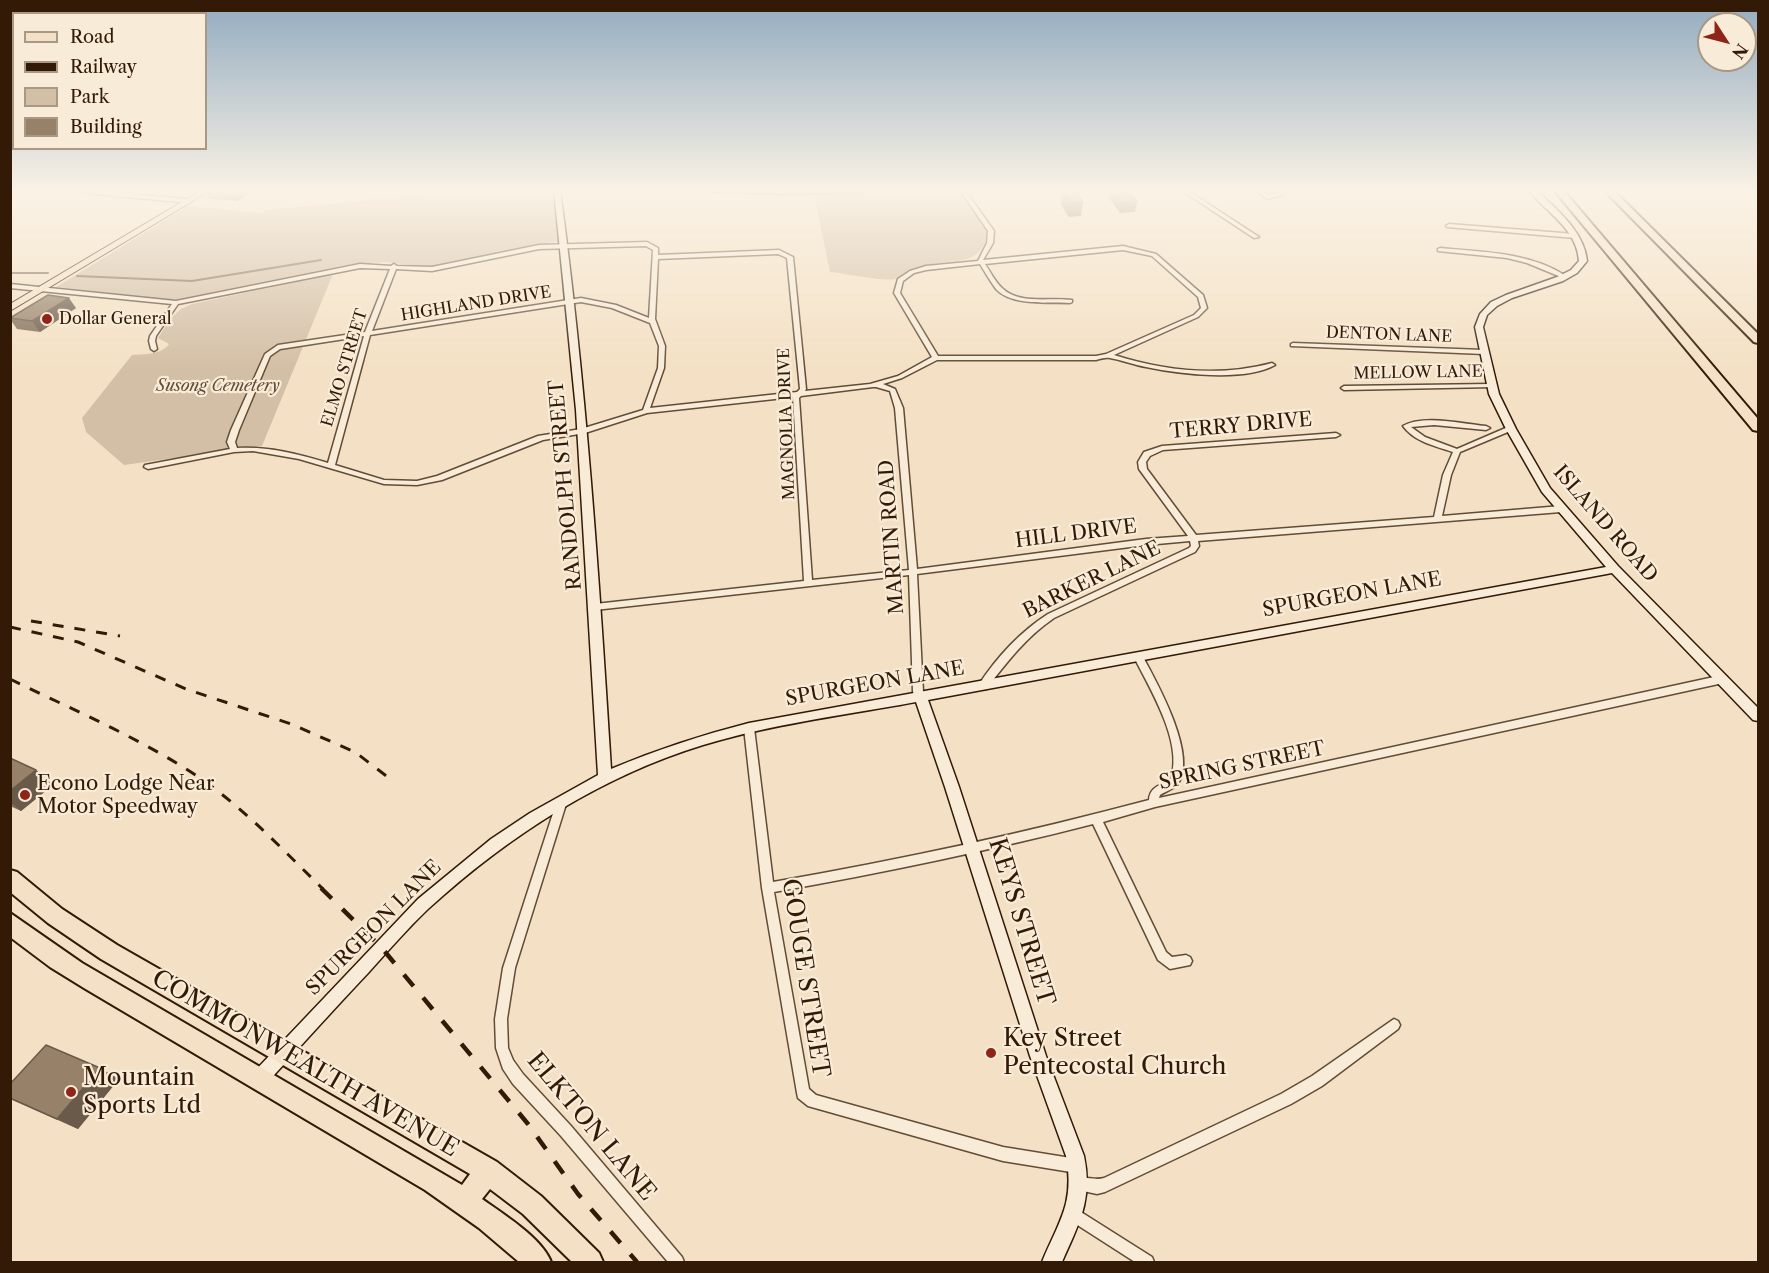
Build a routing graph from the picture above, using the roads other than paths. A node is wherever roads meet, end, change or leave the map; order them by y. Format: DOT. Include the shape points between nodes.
graph roads {
  1 [pos="102,249"];
  2 [pos="523,249"];
  3 [pos="564,249"];
  4 [pos="656,249"];
  5 [pos="985,249"];
  6 [pos="1104,249"];
  7 [pos="1132,249"];
  8 [pos="1582,249"];
  9 [pos="1608,249"];
  10 [pos="1667,249"];
  11 [pos="1440,250"];
  12 [pos="656,256"];
  13 [pos="981,262"];
  14 [pos="394,266"];
  15 [pos="422,269"];
  16 [pos="1563,276"];
  17 [pos="388,279"];
  18 [pos="10,286"];
  19 [pos="37,289"];
  20 [pos="10,301"];
  21 [pos="1070,301"];
  22 [pos="569,302"];
  23 [pos="176,303"];
  24 [pos="10,309"];
  25 [pos="653,322"];
  26 [pos="367,335"];
  27 [pos="1758,340"];
  28 [pos="1293,345"];
  29 [pos="154,349"];
  30 [pos="1484,352"];
  31 [pos="1108,355"];
  32 [pos="936,358"];
  33 [pos="1272,365"];
  34 [pos="878,385"];
  35 [pos="1491,386"];
  36 [pos="1344,388"];
  37 [pos="799,394"];
  38 [pos="646,411"];
  39 [pos="1758,427"];
  40 [pos="1486,428"];
  41 [pos="1511,429"];
  42 [pos="582,431"];
  43 [pos="1336,435"];
  44 [pos="234,450"];
  45 [pos="1456,451"];
  46 [pos="331,466"];
  47 [pos="148,467"];
  48 [pos="1561,509"];
  49 [pos="1437,519"];
  50 [pos="1194,539"];
  51 [pos="1614,569"];
  52 [pos="913,572"];
  53 [pos="808,583"];
  54 [pos="595,607"];
  55 [pos="1138,657"];
  56 [pos="1723,679"];
  57 [pos="983,686"];
  58 [pos="921,697"];
  59 [pos="1758,716"];
  60 [pos="749,728"];
  61 [pos="605,778"];
  62 [pos="562,801"];
  63 [pos="1155,803"];
  64 [pos="1096,819"];
  65 [pos="972,847"];
  66 [pos="13,884"];
  67 [pos="768,888"];
  68 [pos="10,923"];
  69 [pos="1186,961"];
  70 [pos="1394,1025"];
  71 [pos="283,1053"];
  72 [pos="258,1080"];
  73 [pos="1077,1166"];
  74 [pos="488,1171"];
  75 [pos="1079,1184"];
  76 [pos="465,1201"];
  77 [pos="1073,1214"];
  78 [pos="538,1263"];
  79 [pos="590,1263"];
  80 [pos="677,1263"];
  81 [pos="1052,1263"];
  82 [pos="1148,1263"];
  1 -- 19 [label="main road"];
  2 -- 15 [label="street"];
  3 -- 22 [label="street, RANDOLPH STREET"];
  4 -- 12 [label="street"];
  5 -- 13 [label="street"];
  6 -- 13 [label="street"];
  7 -- 31 [label="street" via="1154,255 1202,297 1204,308 1196,316"];
  8 -- 16 [label="street, ISLAND ROAD" via="1583,261"];
  9 -- 39 [label="highway"];
  10 -- 27 [label="highway"];
  11 -- 16 [label="street" via="1507,256"];
  12 -- 25 [label="street"];
  12 -- 37 [label="street, MAGNOLIA DRIVE" via="779,252 789,255 802,389"];
  13 -- 21 [label="street" via="999,289 1010,296"];
  13 -- 32 [label="street" via="926,268 906,275 898,283 899,298"];
  14 -- 15 [label="street"];
  14 -- 17 [label="street, ELMO STREET"];
  14 -- 23 [label="street" via="346,267"];
  15 -- 17 [label="street"];
  16 -- 30 [label="street, ISLAND ROAD" via="1486,310 1479,323"];
  17 -- 26 [label="street, ELMO STREET"];
  18 -- 19 [label="street"];
  19 -- 20 [label="main road"];
  19 -- 23 [label="street"];
  19 -- 24 [label="main road"];
  22 -- 25 [label="street, HIGHLAND DRIVE" via="602,303"];
  22 -- 26 [label="street, HIGHLAND DRIVE"];
  22 -- 42 [label="street, RANDOLPH STREET"];
  23 -- 29 [label="street" via="153,336"];
  25 -- 38 [label="street" via="662,346 661,368"];
  26 -- 44 [label="street, HIGHLAND DRIVE" via="279,347 267,355 235,430 231,442"];
  26 -- 46 [label="street, ELMO STREET"];
  28 -- 30 [label="street, DENTON LANE"];
  30 -- 35 [label="street, ISLAND ROAD"];
  31 -- 32 [label="street" via="1085,360"];
  31 -- 33 [label="street" via="1211,373 1244,373"];
  32 -- 34 [label="street"];
  34 -- 37 [label="street"];
  34 -- 52 [label="street, MARTIN ROAD" via="893,390 899,408"];
  35 -- 36 [label="street, MELLOW LANE"];
  35 -- 41 [label="street, ISLAND ROAD"];
  37 -- 38 [label="street"];
  37 -- 53 [label="street, MAGNOLIA DRIVE" via="796,398"];
  38 -- 42 [label="street"];
  40 -- 45 [label="street" via="1407,426 1422,438"];
  41 -- 45 [label="street"];
  41 -- 48 [label="street, ISLAND ROAD"];
  42 -- 46 [label="street" via="541,438 417,483 384,482"];
  42 -- 54 [label="street, RANDOLPH STREET"];
  43 -- 50 [label="street, TERRY DRIVE" via="1162,448 1148,454 1142,462 1143,469"];
  44 -- 46 [label="street" via="281,453"];
  44 -- 47 [label="street"];
  45 -- 49 [label="street"];
  48 -- 49 [label="street, HILL DRIVE"];
  48 -- 51 [label="street, ISLAND ROAD"];
  49 -- 50 [label="street, HILL DRIVE"];
  50 -- 52 [label="street, HILL DRIVE"];
  50 -- 57 [label="street, BARKER LANE" via="1195,546 1186,554 1032,627"];
  51 -- 55 [label="street, SPURGEON LANE"];
  51 -- 56 [label="street, ISLAND ROAD"];
  52 -- 53 [label="street, HILL DRIVE"];
  52 -- 58 [label="street, MARTIN ROAD"];
  53 -- 54 [label="street, HILL DRIVE"];
  54 -- 61 [label="street, RANDOLPH STREET"];
  55 -- 57 [label="street, SPURGEON LANE"];
  55 -- 63 [label="street" via="1160,700 1180,755 1177,778 1156,792"];
  56 -- 59 [label="street, ISLAND ROAD"];
  56 -- 63 [label="street, SPRING STREET"];
  57 -- 58 [label="street, SPURGEON LANE"];
  58 -- 60 [label="street, SPURGEON LANE"];
  58 -- 65 [label="street, KEYS STREET"];
  60 -- 61 [label="street, SPURGEON LANE" via="668,750"];
  60 -- 67 [label="street, GOUGE STREET"];
  61 -- 62 [label="street, SPURGEON LANE"];
  62 -- 71 [label="street, SPURGEON LANE" via="496,843 421,905"];
  62 -- 80 [label="street, ELKTON LANE" via="509,968 501,1019 502,1048 518,1079"];
  63 -- 64 [label="street, SPRING STREET"];
  64 -- 65 [label="street, SPRING STREET"];
  64 -- 69 [label="street" via="1164,960"];
  65 -- 67 [label="street, SPRING STREET" via="870,871"];
  65 -- 73 [label="street, KEYS STREET"];
  66 -- 71 [label="highway, COMMONWEALTH AVENUE" via="109,952"];
  67 -- 73 [label="street, GOUGE STREET" via="803,1093 808,1099 1003,1154"];
  68 -- 72 [label="highway, COMMONWEALTH AVENUE" via="52,957"];
  70 -- 75 [label="street" via="1286,1099 1105,1185"];
  71 -- 72 [label="street, SPURGEON LANE"];
  71 -- 74 [label="highway, COMMONWEALTH AVENUE"];
  72 -- 76 [label="highway, COMMONWEALTH AVENUE"];
  73 -- 75 [label="street, KEYS STREET"];
  74 -- 76 [label="highway"];
  74 -- 79 [label="highway, COMMONWEALTH AVENUE" via="532,1205"];
  75 -- 77 [label="street, KEYS STREET"];
  76 -- 78 [label="highway, COMMONWEALTH AVENUE"];
  77 -- 81 [label="street, KEYS STREET"];
  77 -- 82 [label="street"];
}
